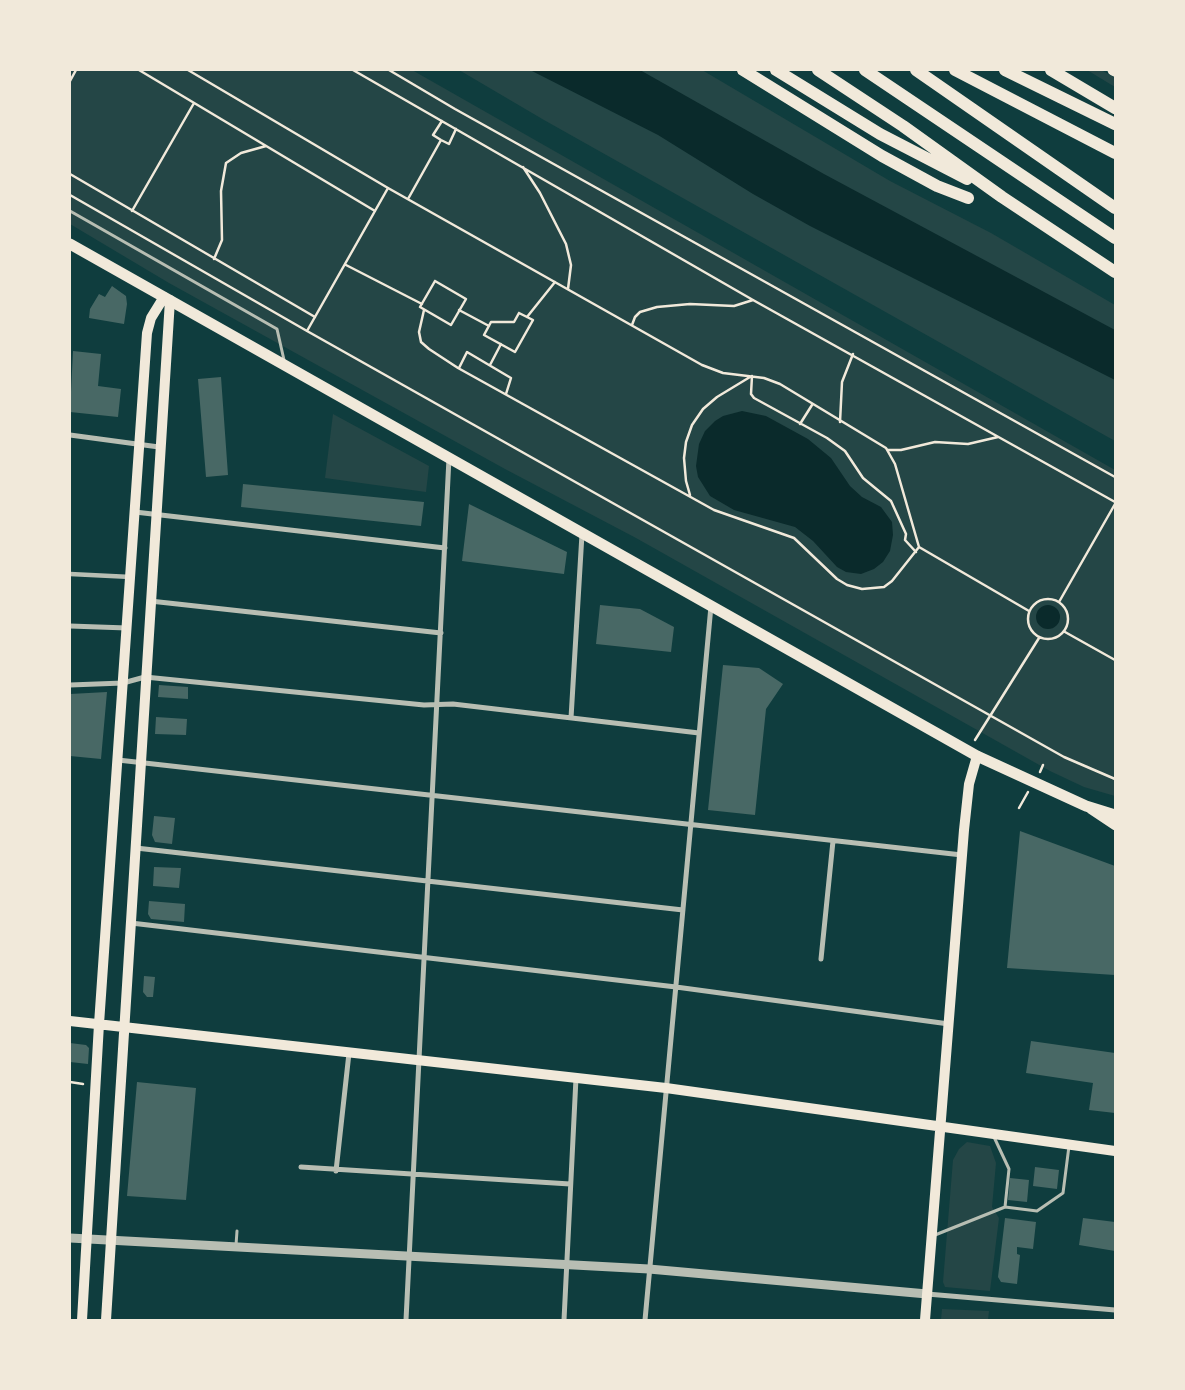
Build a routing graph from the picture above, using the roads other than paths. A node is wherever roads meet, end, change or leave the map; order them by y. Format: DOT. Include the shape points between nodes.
graph roads {
  1 [pos="743,70"];
  2 [pos="776,70"];
  3 [pos="818,70"];
  4 [pos="865,70"];
  5 [pos="916,70"];
  6 [pos="955,70"];
  7 [pos="1005,70"];
  8 [pos="1052,70"];
  9 [pos="1064,70"];
  10 [pos="1110,105"];
  11 [pos="1115,124"];
  12 [pos="1115,153"];
  13 [pos="1002,197"];
  14 [pos="968,198"];
  15 [pos="1115,208"];
  16 [pos="70,211"];
  17 [pos="1115,238"];
  18 [pos="70,244"];
  19 [pos="1115,272"];
  20 [pos="167,298"];
  21 [pos="285,366"];
  22 [pos="70,435"];
  23 [pos="140,444"];
  24 [pos="159,447"];
  25 [pos="449,458"];
  26 [pos="135,512"];
  27 [pos="155,514"];
  28 [pos="582,533"];
  29 [pos="445,548"];
  30 [pos="70,574"];
  31 [pos="131,577"];
  32 [pos="150,601"];
  33 [pos="711,606"];
  34 [pos="70,626"];
  35 [pos="127,628"];
  36 [pos="441,633"];
  37 [pos="145,678"];
  38 [pos="123,683"];
  39 [pos="70,685"];
  40 [pos="437,705"];
  41 [pos="571,718"];
  42 [pos="699,732"];
  43 [pos="973,753"];
  44 [pos="118,760"];
  45 [pos="141,763"];
  46 [pos="433,796"];
  47 [pos="1086,806"];
  48 [pos="1115,815"];
  49 [pos="691,825"];
  50 [pos="1115,825"];
  51 [pos="832,841"];
  52 [pos="135,848"];
  53 [pos="962,856"];
  54 [pos="429,883"];
  55 [pos="683,910"];
  56 [pos="130,923"];
  57 [pos="425,959"];
  58 [pos="821,959"];
  59 [pos="676,987"];
  60 [pos="70,1021"];
  61 [pos="99,1024"];
  62 [pos="949,1024"];
  63 [pos="123,1027"];
  64 [pos="348,1053"];
  65 [pos="420,1060"];
  66 [pos="576,1078"];
  67 [pos="666,1088"];
  68 [pos="941,1126"];
  69 [pos="992,1133"];
  70 [pos="1069,1144"];
  71 [pos="1115,1151"];
  72 [pos="301,1167"];
  73 [pos="336,1171"];
  74 [pos="414,1176"];
  75 [pos="570,1184"];
  76 [pos="1005,1207"];
  77 [pos="237,1231"];
  78 [pos="932,1236"];
  79 [pos="70,1238"];
  80 [pos="87,1239"];
  81 [pos="111,1240"];
  82 [pos="236,1247"];
  83 [pos="409,1257"];
  84 [pos="567,1266"];
  85 [pos="649,1269"];
  86 [pos="927,1294"];
  87 [pos="1115,1310"];
  88 [pos="82,1320"];
  89 [pos="106,1320"];
  90 [pos="406,1320"];
  91 [pos="564,1320"];
  92 [pos="645,1320"];
  93 [pos="925,1320"];
  1 -- 14 [label="highway" via="889,160 937,186"];
  2 -- 13 [label="highway" via="880,134"];
  3 -- 13 [label="highway"];
  4 -- 17 [label="highway"];
  5 -- 15 [label="highway"];
  6 -- 12 [label="highway"];
  7 -- 11 [label="highway"];
  8 -- 10 [label="highway"];
  9 -- 10 [label="highway"];
  13 -- 19 [label="highway"];
  16 -- 21 [label="lane" via="277,329"];
  18 -- 20 [label="main road"];
  20 -- 21 [label="main road"];
  20 -- 23 [label="main road" via="151,318 147,332"];
  20 -- 24 [label="main road"];
  21 -- 25 [label="main road"];
  22 -- 23 [label="street"];
  23 -- 24 [label="street"];
  23 -- 26 [label="main road"];
  24 -- 27 [label="main road"];
  25 -- 28 [label="main road"];
  25 -- 29 [label="street"];
  26 -- 27 [label="street"];
  26 -- 31 [label="main road"];
  27 -- 29 [label="street"];
  27 -- 32 [label="main road"];
  28 -- 33 [label="main road"];
  28 -- 41 [label="street"];
  29 -- 36 [label="street"];
  30 -- 31 [label="street"];
  31 -- 35 [label="main road"];
  32 -- 36 [label="street"];
  32 -- 37 [label="main road"];
  33 -- 42 [label="street"];
  33 -- 43 [label="main road"];
  34 -- 35 [label="street"];
  35 -- 38 [label="main road"];
  36 -- 40 [label="street"];
  37 -- 38 [label="street"];
  37 -- 40 [label="street"];
  37 -- 45 [label="main road"];
  38 -- 39 [label="street"];
  38 -- 44 [label="main road"];
  40 -- 41 [label="street" via="453,704"];
  40 -- 46 [label="street"];
  41 -- 42 [label="street"];
  42 -- 49 [label="street"];
  43 -- 47 [label="main road"];
  43 -- 53 [label="main road"];
  44 -- 45 [label="street"];
  44 -- 61 [label="main road"];
  45 -- 46 [label="street"];
  45 -- 52 [label="main road"];
  46 -- 49 [label="street"];
  46 -- 54 [label="street"];
  47 -- 48 [label="main road"];
  47 -- 50 [label="main road"];
  49 -- 51 [label="street"];
  49 -- 55 [label="street"];
  51 -- 53 [label="street"];
  51 -- 58 [label="street"];
  52 -- 54 [label="street"];
  52 -- 56 [label="main road"];
  53 -- 62 [label="main road"];
  54 -- 55 [label="street"];
  54 -- 57 [label="street"];
  55 -- 59 [label="street"];
  56 -- 57 [label="street"];
  56 -- 63 [label="main road"];
  57 -- 59 [label="street"];
  57 -- 65 [label="street"];
  59 -- 62 [label="street"];
  59 -- 67 [label="street"];
  60 -- 61 [label="main road"];
  61 -- 63 [label="main road"];
  61 -- 80 [label="main road"];
  62 -- 68 [label="main road"];
  63 -- 64 [label="main road"];
  63 -- 81 [label="main road"];
  64 -- 65 [label="main road"];
  64 -- 73 [label="street"];
  65 -- 66 [label="main road"];
  65 -- 74 [label="street"];
  66 -- 67 [label="main road"];
  66 -- 75 [label="street"];
  67 -- 68 [label="main road"];
  67 -- 85 [label="street"];
  68 -- 69 [label="main road"];
  68 -- 78 [label="main road"];
  69 -- 70 [label="main road"];
  69 -- 76 [label="lane" via="1009,1168"];
  70 -- 71 [label="main road"];
  70 -- 76 [label="lane" via="1064,1193 1037,1211"];
  72 -- 73 [label="street"];
  73 -- 74 [label="street"];
  74 -- 75 [label="street"];
  74 -- 83 [label="street"];
  75 -- 84 [label="street"];
  76 -- 78 [label="lane"];
  77 -- 82 [label="lane"];
  78 -- 86 [label="main road"];
  79 -- 80 [label="street"];
  80 -- 81 [label="street"];
  80 -- 88 [label="main road"];
  81 -- 82 [label="street"];
  81 -- 89 [label="main road"];
  82 -- 83 [label="street"];
  83 -- 84 [label="street"];
  83 -- 90 [label="street"];
  84 -- 85 [label="street"];
  84 -- 91 [label="street"];
  85 -- 86 [label="street"];
  85 -- 92 [label="street"];
  86 -- 87 [label="street"];
  86 -- 93 [label="main road"];
}
